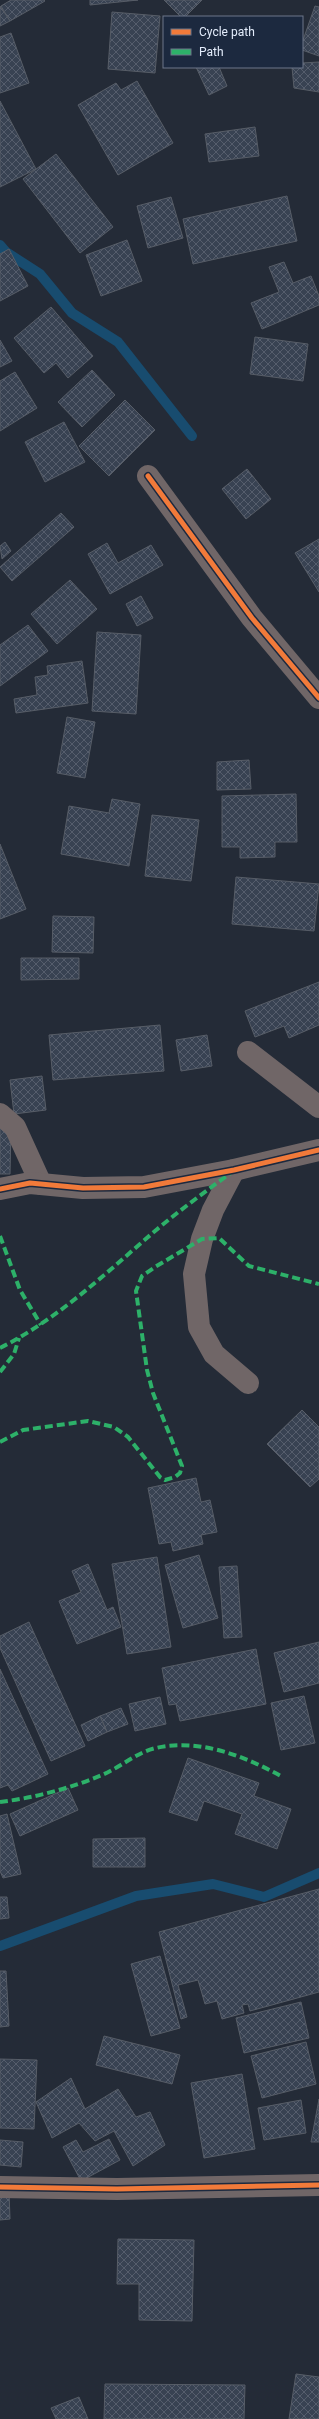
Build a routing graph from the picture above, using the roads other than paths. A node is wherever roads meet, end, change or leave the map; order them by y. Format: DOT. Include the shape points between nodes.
graph roads {
  1 [pos="148,476"];
  2 [pos="319,698"];
  3 [pos="248,1052"];
  4 [pos="319,1107"];
  5 [pos="0,1114"];
  6 [pos="319,1150"];
  7 [pos="234,1170"];
  8 [pos="42,1184"];
  9 [pos="0,1189"];
  10 [pos="248,1383"];
  11 [pos="319,2185"];
  12 [pos="0,2187"];
  1 -- 2 [label="street" via="252,618"];
  3 -- 4 [label="street"];
  5 -- 8 [label="street" via="15,1127"];
  6 -- 7 [label="street"];
  7 -- 8 [label="street" via="144,1187 83,1188"];
  7 -- 10 [label="street" via="213,1210 202,1239 194,1274 199,1327 214,1354"];
  8 -- 9 [label="street" via="23,1184"];
  11 -- 12 [label="street" via="117,2189"];
}
